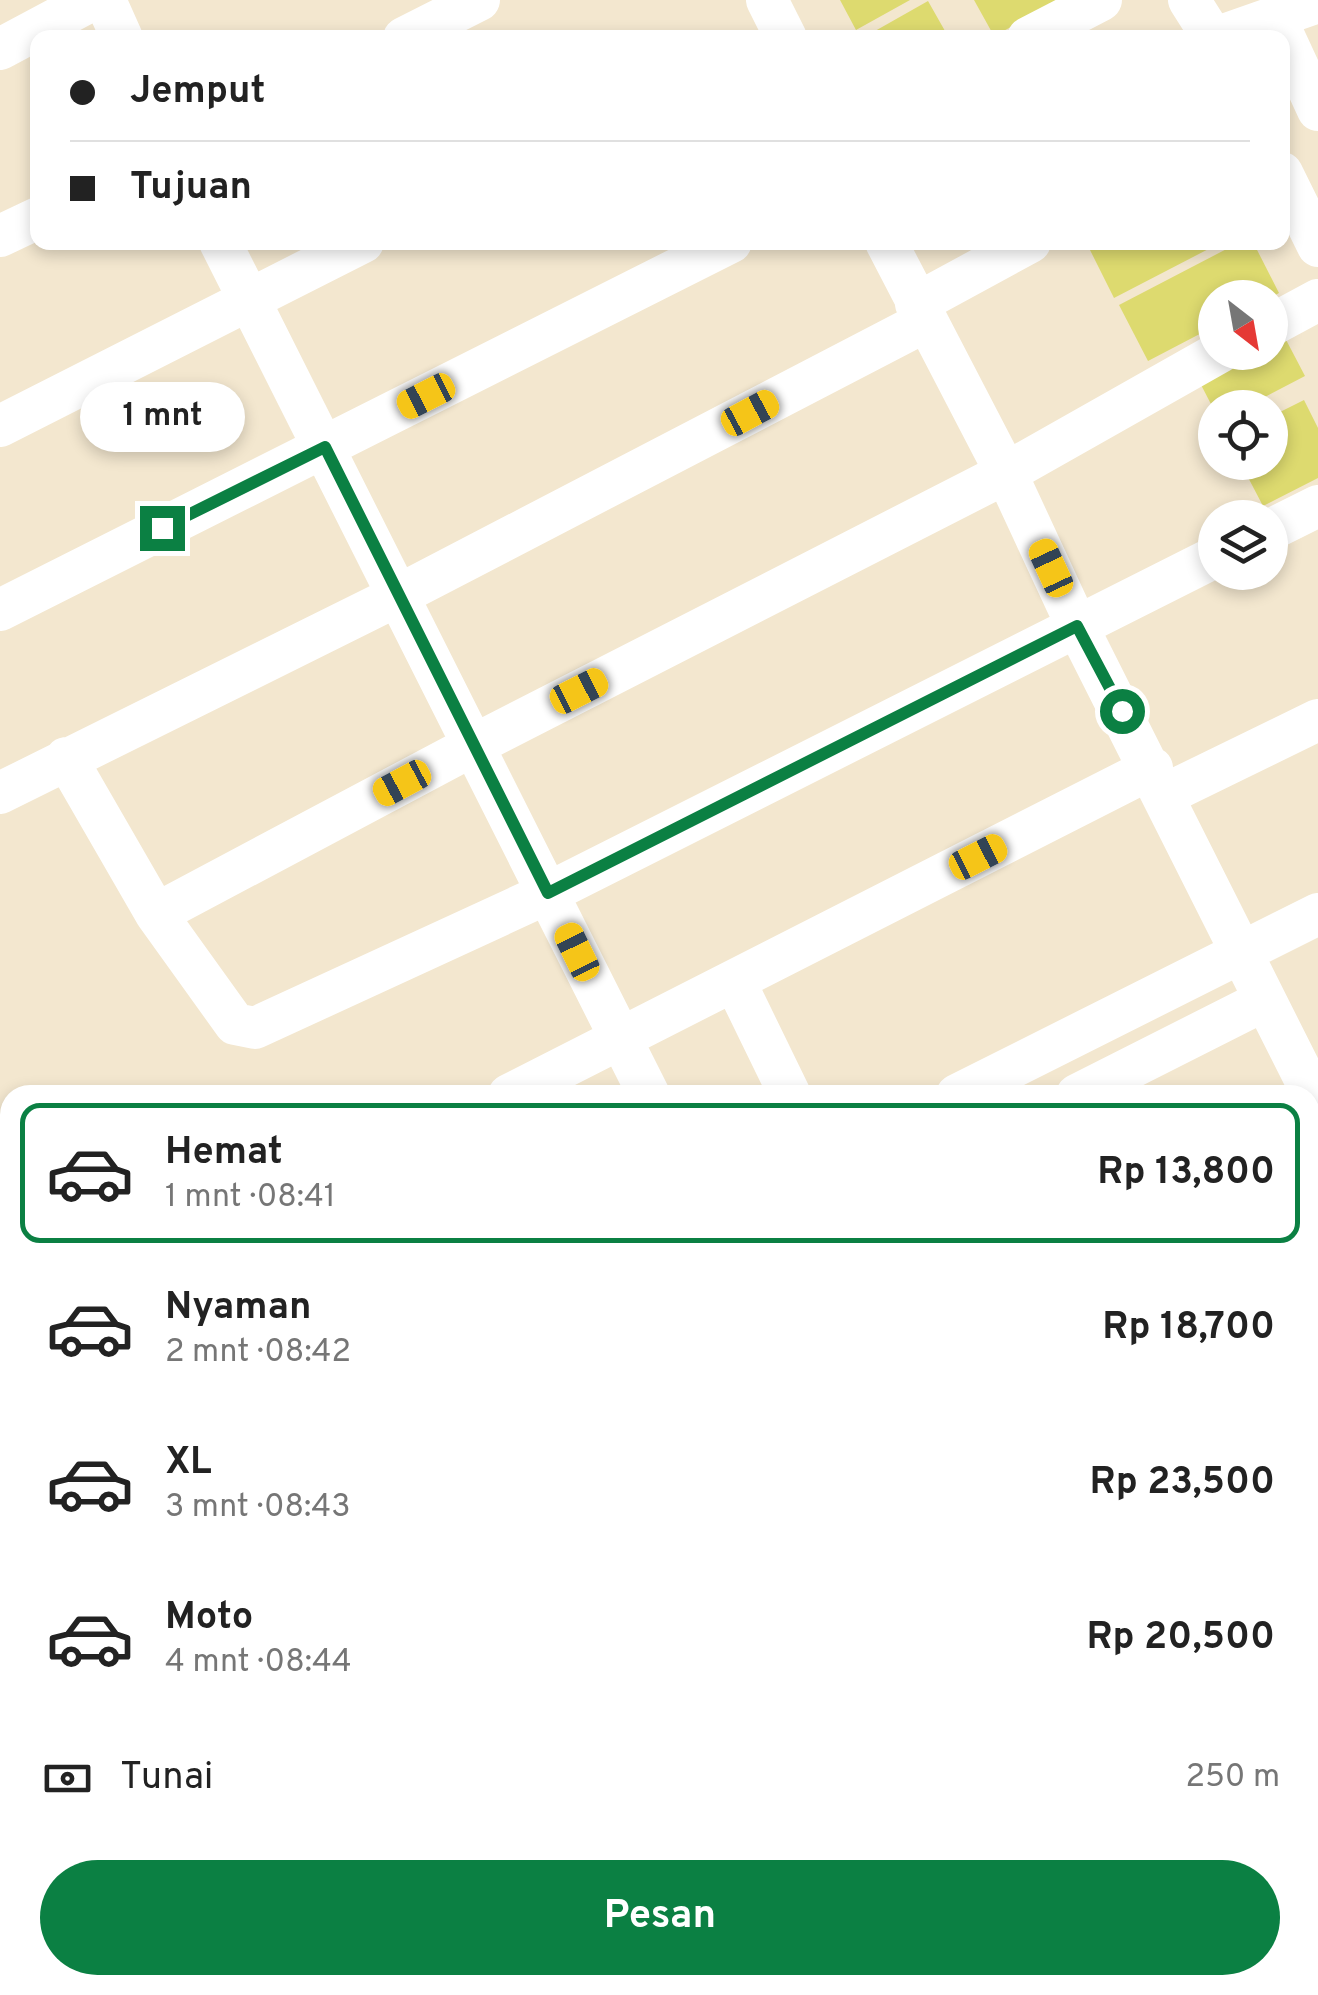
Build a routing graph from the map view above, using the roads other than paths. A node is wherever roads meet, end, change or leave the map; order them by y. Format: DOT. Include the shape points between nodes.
graph roads {
  1 [pos="92,0"];
  2 [pos="104,0"];
  3 [pos="479,0"];
  4 [pos="1100,0"];
  5 [pos="1188,0"];
  6 [pos="1318,2"];
  7 [pos="1275,17"];
  8 [pos="36,30"];
  9 [pos="118,30"];
  10 [pos="420,30"];
  11 [pos="1043,30"];
  12 [pos="1209,30"];
  13 [pos="1237,30"];
  14 [pos="1281,30"];
  15 [pos="30,33"];
  16 [pos="0,49"];
  17 [pos="1290,49"];
  18 [pos="1318,110"];
  19 [pos="1290,189"];
  20 [pos="30,222"];
  21 [pos="0,236"];
  22 [pos="1318,246"];
  23 [pos="224,250"];
  24 [pos="348,250"];
  25 [pos="716,250"];
  26 [pos="890,250"];
  27 [pos="1018,250"];
  28 [pos="1318,300"];
  29 [pos="250,302"];
  30 [pos="921,313"];
  31 [pos="1288,316"];
  32 [pos="1198,364"];
  33 [pos="0,426"];
  34 [pos="325,447"];
  35 [pos="1006,472"];
  36 [pos="1318,506"];
  37 [pos="1288,521"];
  38 [pos="1198,566"];
  39 [pos="397,596"];
  40 [pos="0,610"];
  41 [pos="1077,626"];
  42 [pos="1318,720"];
  43 [pos="472,746"];
  44 [pos="66,758"];
  45 [pos="1158,782"];
  46 [pos="0,792"];
  47 [pos="548,893"];
  48 [pos="156,914"];
  49 [pos="1318,914"];
  50 [pos="1240,952"];
  51 [pos="734,982"];
  52 [pos="1263,1000"];
  53 [pos="620,1041"];
  54 [pos="530,1085"];
  55 [pos="643,1085"];
  56 [pos="785,1085"];
  57 [pos="977,1085"];
  58 [pos="1096,1085"];
  59 [pos="1308,1085"];
  1 -- 8 [label="street"];
  2 -- 9 [label="street"];
  3 -- 10 [label="street"];
  4 -- 11 [label="street"];
  5 -- 12 [label="street"];
  6 -- 7 [label="street"];
  7 -- 13 [label="street"];
  7 -- 14 [label="street"];
  15 -- 16 [label="street"];
  17 -- 18 [label="street"];
  19 -- 22 [label="street"];
  20 -- 21 [label="street"];
  23 -- 29 [label="street"];
  24 -- 29 [label="street"];
  25 -- 34 [label="street"];
  26 -- 30 [label="street"];
  27 -- 30 [label="street"];
  28 -- 31 [label="street"];
  29 -- 33 [label="street"];
  29 -- 34 [label="street"];
  30 -- 35 [label="street"];
  30 -- 39 [label="street"];
  32 -- 35 [label="street"];
  34 -- 39 [label="street"];
  34 -- 40 [label="street"];
  35 -- 41 [label="street"];
  35 -- 43 [label="street"];
  36 -- 37 [label="street"];
  38 -- 41 [label="street"];
  39 -- 43 [label="street"];
  39 -- 44 [label="street"];
  41 -- 45 [label="street"];
  41 -- 47 [label="street"];
  42 -- 45 [label="street"];
  43 -- 47 [label="street"];
  43 -- 48 [label="street"];
  44 -- 46 [label="street"];
  44 -- 48 [label="street"];
  45 -- 50 [label="street"];
  45 -- 51 [label="street"];
  47 -- 48 [label="street" via="255,1028 235,1024"];
  47 -- 53 [label="street"];
  49 -- 50 [label="street"];
  50 -- 52 [label="street"];
  50 -- 57 [label="street"];
  51 -- 53 [label="street"];
  51 -- 56 [label="street"];
  52 -- 58 [label="street"];
  52 -- 59 [label="street"];
  53 -- 54 [label="street"];
  53 -- 55 [label="street"];
}
